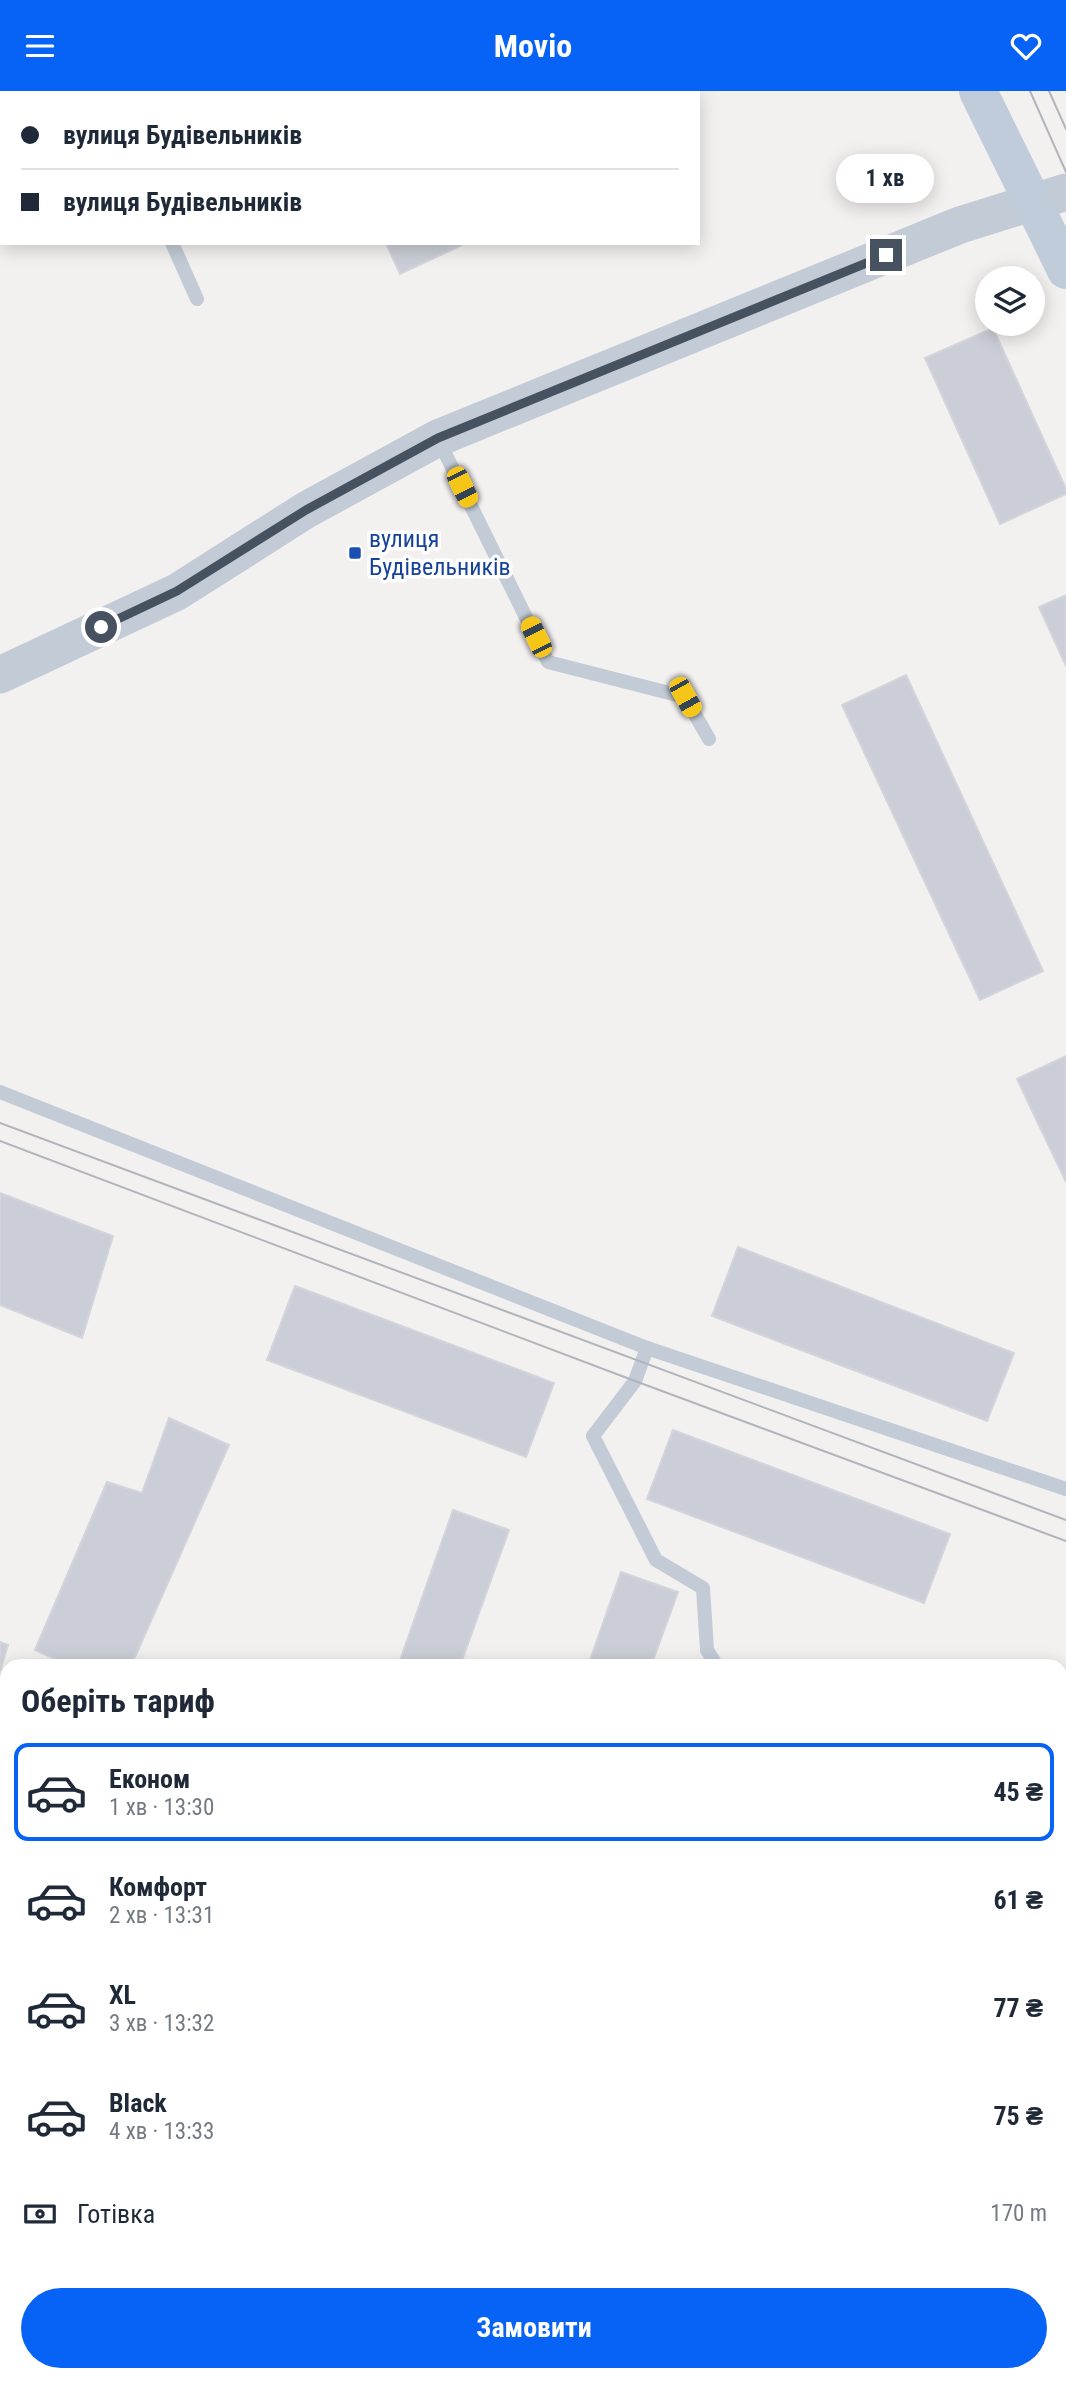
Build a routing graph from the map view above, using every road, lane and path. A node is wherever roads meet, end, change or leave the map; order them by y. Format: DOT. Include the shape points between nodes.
graph roads {
  1 [pos="978,91"];
  2 [pos="1050,197"];
  3 [pos="173,245"];
  4 [pos="1066,270"];
  5 [pos="197,299"];
  6 [pos="438,438"];
  7 [pos="0,675"];
  8 [pos="709,739"];
  9 [pos="0,1092"];
  10 [pos="647,1348"];
  11 [pos="1066,1489"];
  12 [pos="713,1659"];
  1 -- 2 [label="main road"];
  2 -- 4 [label="main road"];
  2 -- 6 [label="street" via="960,225"];
  3 -- 5 [label="lane"];
  6 -- 7 [label="street" via="306,510 177,591"];
  6 -- 8 [label="lane" via="548,661 685,697"];
  9 -- 10 [label="lane"];
  10 -- 11 [label="lane"];
  10 -- 12 [label="lane" via="635,1381 593,1436 656,1560 703,1588 707,1650"];
}
